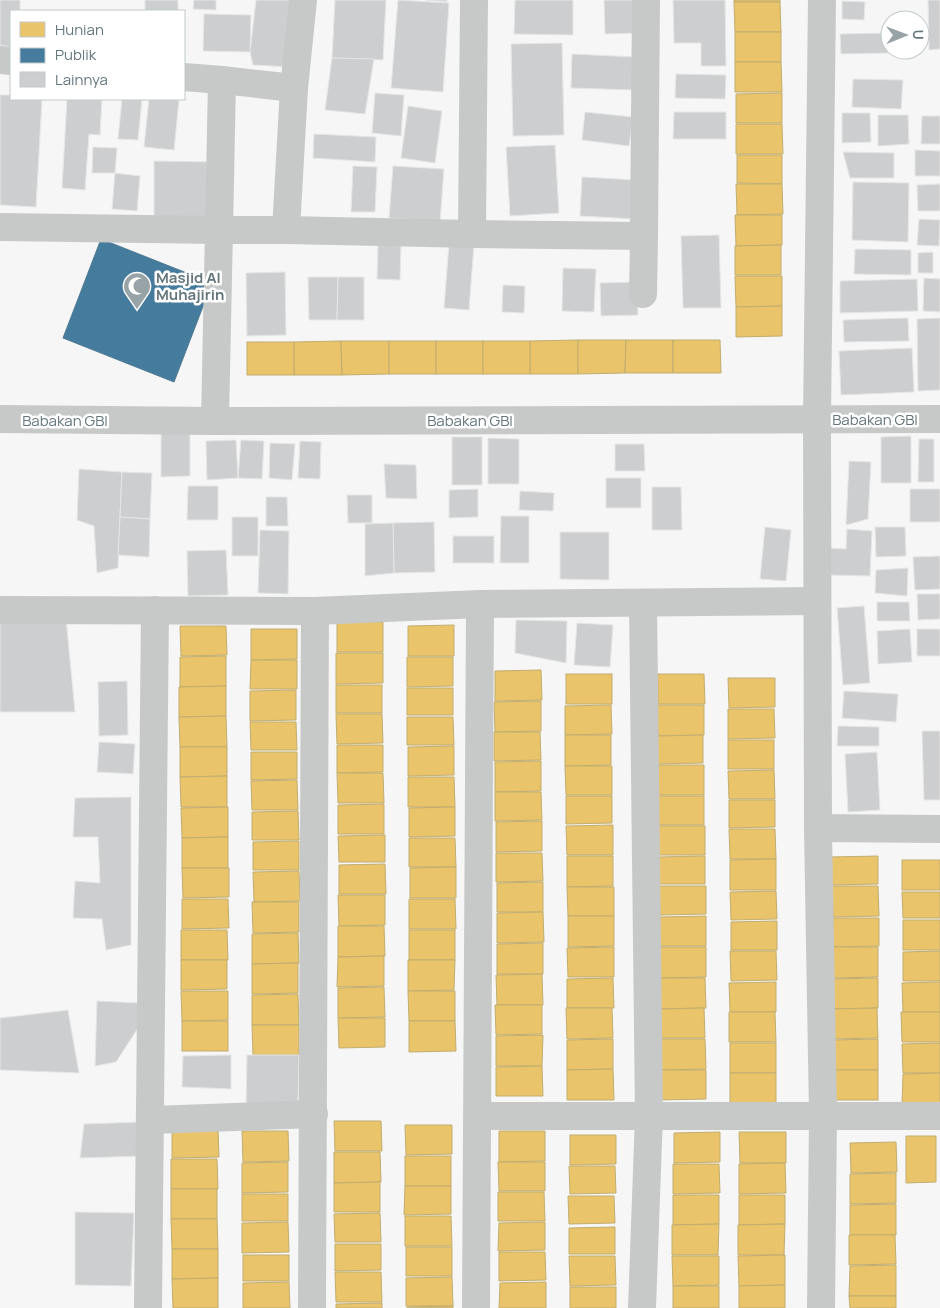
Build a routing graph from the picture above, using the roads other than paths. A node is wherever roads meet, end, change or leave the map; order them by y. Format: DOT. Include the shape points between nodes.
graph roads {
  1 [pos="303,0"];
  2 [pos="474,0"];
  3 [pos="646,0"];
  4 [pos="822,0"];
  5 [pos="185,77"];
  6 [pos="222,80"];
  7 [pos="294,88"];
  8 [pos="0,227"];
  9 [pos="219,230"];
  10 [pos="286,230"];
  11 [pos="472,234"];
  12 [pos="644,236"];
  13 [pos="644,294"];
  14 [pos="817,419"];
  15 [pos="940,419"];
  16 [pos="0,420"];
  17 [pos="216,421"];
  18 [pos="817,601"];
  19 [pos="480,604"];
  20 [pos="643,604"];
  21 [pos="0,610"];
  22 [pos="154,610"];
  23 [pos="315,611"];
  24 [pos="818,828"];
  25 [pos="940,829"];
  26 [pos="314,1114"];
  27 [pos="649,1115"];
  28 [pos="478,1116"];
  29 [pos="823,1116"];
  30 [pos="940,1116"];
  31 [pos="151,1120"];
  32 [pos="148,1308"];
  33 [pos="312,1308"];
  34 [pos="476,1308"];
  35 [pos="642,1308"];
  36 [pos="821,1308"];
  1 -- 7 [label="street"];
  2 -- 11 [label="street"];
  3 -- 12 [label="street"];
  4 -- 14 [label="street"];
  5 -- 6 [label="street"];
  6 -- 7 [label="street"];
  6 -- 9 [label="street"];
  7 -- 10 [label="street"];
  8 -- 9 [label="street"];
  9 -- 10 [label="street"];
  9 -- 17 [label="street"];
  10 -- 11 [label="street"];
  11 -- 12 [label="street"];
  12 -- 13 [label="street"];
  14 -- 15 [label="street, Babakan GBI"];
  14 -- 17 [label="street, Babakan GBI"];
  14 -- 18 [label="street"];
  16 -- 17 [label="street, Babakan GBI"];
  18 -- 20 [label="street"];
  18 -- 24 [label="street"];
  19 -- 20 [label="street"];
  19 -- 23 [label="street"];
  19 -- 28 [label="street"];
  20 -- 27 [label="street"];
  21 -- 22 [label="street"];
  22 -- 23 [label="street"];
  22 -- 31 [label="street"];
  23 -- 26 [label="street"];
  24 -- 25 [label="street"];
  24 -- 29 [label="street"];
  26 -- 31 [label="street"];
  26 -- 33 [label="street"];
  27 -- 28 [label="street"];
  27 -- 29 [label="street"];
  27 -- 35 [label="street"];
  28 -- 34 [label="street"];
  29 -- 30 [label="street"];
  29 -- 36 [label="street"];
  31 -- 32 [label="street"];
}
